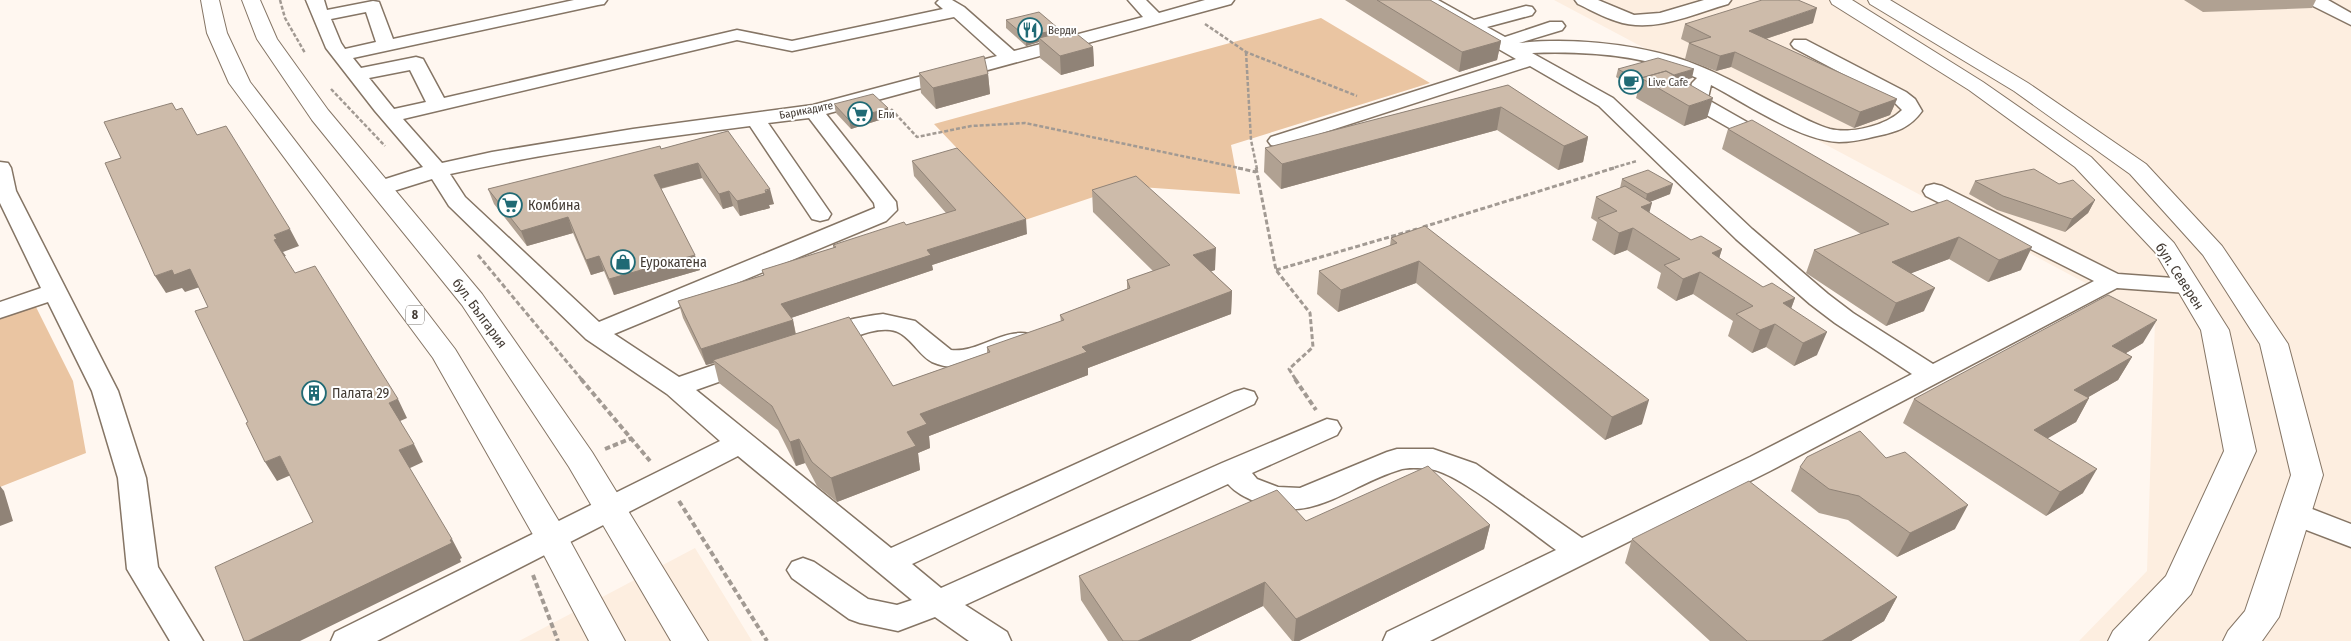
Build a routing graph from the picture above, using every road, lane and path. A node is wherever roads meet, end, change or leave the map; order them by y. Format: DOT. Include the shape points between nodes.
graph roads {
  1 [pos="210,0"];
  2 [pos="251,0"];
  3 [pos="280,0"];
  4 [pos="598,0"];
  5 [pos="940,0"];
  6 [pos="1137,0"];
  7 [pos="1225,0"];
  8 [pos="1460,0"];
  9 [pos="1584,0"];
  10 [pos="1722,0"];
  11 [pos="1840,0"];
  12 [pos="1877,0"];
  13 [pos="2316,0"];
  14 [pos="1431,3"];
  15 [pos="318,8"];
  16 [pos="1184,10"];
  17 [pos="958,11"];
  18 [pos="1526,11"];
  19 [pos="1154,18"];
  20 [pos="1472,26"];
  21 [pos="1556,26"];
  22 [pos="2350,31"];
  23 [pos="1800,44"];
  24 [pos="386,46"];
  25 [pos="1507,46"];
  26 [pos="1246,52"];
  27 [pos="341,55"];
  28 [pos="1009,57"];
  29 [pos="308,58"];
  30 [pos="1531,60"];
  31 [pos="357,76"];
  32 [pos="1704,76"];
  33 [pos="330,88"];
  34 [pos="876,94"];
  35 [pos="438,105"];
  36 [pos="1384,107"];
  37 [pos="814,110"];
  38 [pos="390,116"];
  39 [pos="756,120"];
  40 [pos="1278,141"];
  41 [pos="1660,154"];
  42 [pos="1789,154"];
  43 [pos="1256,172"];
  44 [pos="426,173"];
  45 [pos="2,183"];
  46 [pos="381,188"];
  47 [pos="1934,190"];
  48 [pos="820,214"];
  49 [pos="474,250"];
  50 [pos="1276,270"];
  51 [pos="2113,281"];
  52 [pos="2187,286"];
  53 [pos="55,291"];
  54 [pos="0,310"];
  55 [pos="1044,332"];
  56 [pos="595,333"];
  57 [pos="801,345"];
  58 [pos="774,354"];
  59 [pos="1932,375"];
  60 [pos="676,388"];
  61 [pos="1244,398"];
  62 [pos="1327,428"];
  63 [pos="740,443"];
  64 [pos="1232,470"];
  65 [pos="665,480"];
  66 [pos="610,507"];
  67 [pos="2294,513"];
  68 [pos="2351,536"];
  69 [pos="551,537"];
  70 [pos="1580,551"];
  71 [pos="888,562"];
  72 [pos="803,570"];
  73 [pos="938,603"];
  74 [pos="187,641"];
  75 [pos="348,641"];
  76 [pos="608,641"];
  77 [pos="690,641"];
  78 [pos="767,641"];
  79 [pos="995,641"];
  80 [pos="1399,641"];
  81 [pos="2126,641"];
  82 [pos="2241,641"];
  1 -- 69 [label="main road, 8" via="212,21 240,83 445,355"];
  2 -- 46 [label="main road, бул. България" via="267,39 320,115"];
  3 -- 29 [label="path" via="285,18"];
  4 -- 24 [label="street"];
  5 -- 17 [label="street"];
  6 -- 19 [label="street"];
  7 -- 16 [label="street, Барикадите"];
  8 -- 14 [label="street"];
  9 -- 10 [label="street" via="1624,18 1640,20 1654,20"];
  11 -- 52 [label="main road, бул. Северен" via="1976,86 2083,162 2165,248"];
  12 -- 67 [label="main road" via="2021,87 2138,169 2213,251 2274,344 2307,474"];
  13 -- 22 [label="street"];
  14 -- 20 [label="street"];
  15 -- 24 [label="street" via="373,6"];
  15 -- 27 [label="street" via="332,44"];
  16 -- 19 [label="street, Барикадите"];
  16 -- 26 [label="path"];
  17 -- 28 [label="street"];
  17 -- 35 [label="street" via="792,46 737,35"];
  18 -- 20 [label="street"];
  19 -- 28 [label="street, Барикадите"];
  20 -- 25 [label="street"];
  21 -- 25 [label="street"];
  23 -- 32 [label="street" via="1899,96 1912,111 1905,120 1891,127 1836,136 1810,128"];
  24 -- 27 [label="street"];
  25 -- 30 [label="street"];
  25 -- 32 [label="street" via="1631,53 1667,61"];
  26 -- 36 [label="path"];
  26 -- 43 [label="path"];
  27 -- 31 [label="street"];
  28 -- 34 [label="street, Барикадите"];
  30 -- 36 [label="street"];
  30 -- 41 [label="street" via="1606,102"];
  31 -- 35 [label="street" via="416,63"];
  31 -- 38 [label="street"];
  32 -- 42 [label="street" via="1698,98 1703,105"];
  33 -- 44 [label="path"];
  34 -- 37 [label="street, Барикадите"];
  34 -- 43 [label="path" via="917,137 949,128 1025,123"];
  35 -- 38 [label="street"];
  36 -- 40 [label="street"];
  37 -- 39 [label="street, Барикадите"];
  37 -- 56 [label="street" via="885,202 886,210"];
  38 -- 44 [label="street"];
  39 -- 44 [label="street, Барикадите" via="633,135 492,158"];
  39 -- 48 [label="street"];
  41 -- 50 [label="path"];
  41 -- 59 [label="street" via="1744,234 1819,299 1850,323"];
  43 -- 50 [label="path"];
  44 -- 46 [label="street, Барикадите"];
  44 -- 56 [label="street"];
  45 -- 53 [label="street"];
  46 -- 66 [label="main road, бул. България" via="472,300"];
  47 -- 51 [label="street"];
  49 -- 65 [label="path"];
  50 -- 62 [label="path" via="1310,313 1313,347 1290,369"];
  51 -- 52 [label="street"];
  51 -- 59 [label="street"];
  52 -- 81 [label="main road, бул. Северен" via="2215,330 2240,451 2179,584"];
  53 -- 54 [label="street"];
  53 -- 74 [label="street" via="105,390 132,478 143,570"];
  55 -- 57 [label="street" via="958,358 945,358 914,331 897,322 855,328"];
  56 -- 60 [label="street"];
  58 -- 60 [label="street"];
  59 -- 70 [label="street" via="1760,464"];
  60 -- 63 [label="street"];
  61 -- 71 [label="street"];
  62 -- 64 [label="street"];
  63 -- 65 [label="street"];
  63 -- 71 [label="street"];
  64 -- 70 [label="street" via="1247,486 1275,498 1303,499 1397,459 1433,459 1466,471"];
  64 -- 73 [label="street"];
  65 -- 66 [label="street"];
  65 -- 78 [label="path"];
  66 -- 69 [label="street"];
  66 -- 77 [label="main road, бул. България"];
  67 -- 68 [label="street"];
  67 -- 82 [label="main road" via="2261,617"];
  69 -- 75 [label="street"];
  69 -- 76 [label="main road, 8"];
  70 -- 80 [label="street"];
  71 -- 73 [label="street"];
  72 -- 73 [label="street" via="860,610 898,618"];
  73 -- 79 [label="street"];
}
